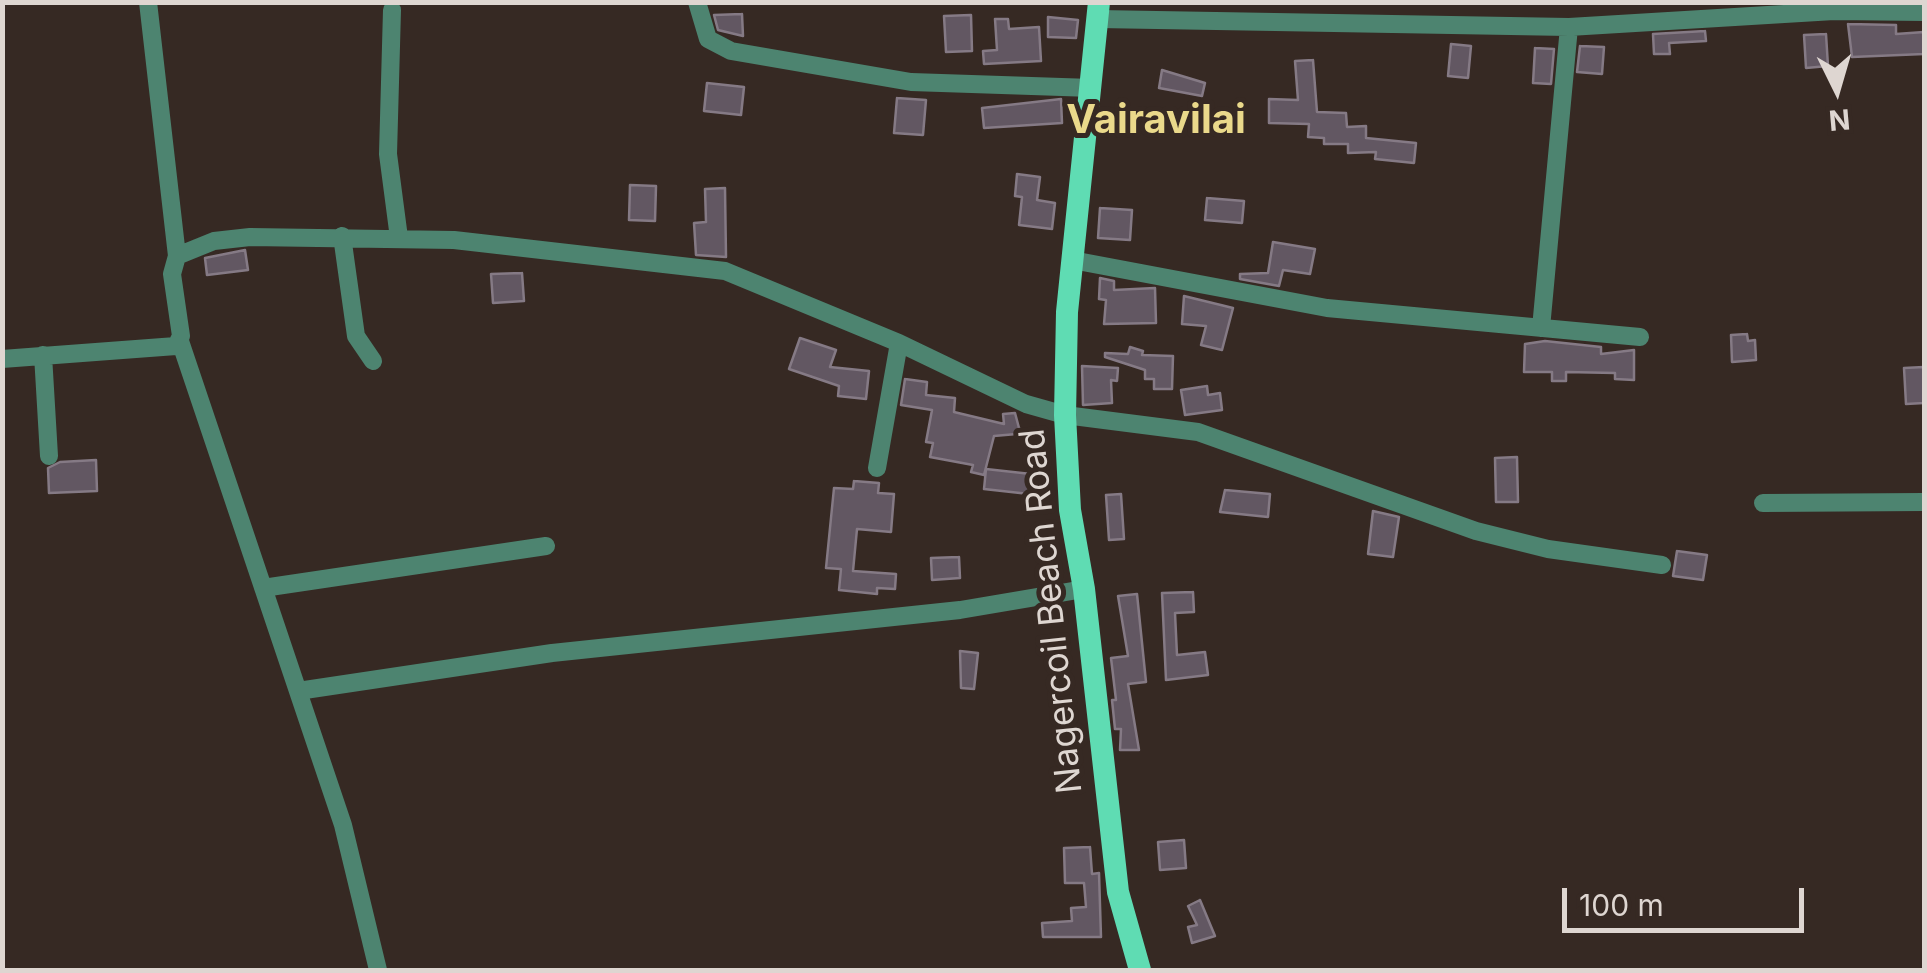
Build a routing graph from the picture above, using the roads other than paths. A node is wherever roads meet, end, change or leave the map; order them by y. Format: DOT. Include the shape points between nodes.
graph roads {
  1 [pos="148,2"];
  2 [pos="698,2"];
  3 [pos="392,10"];
  4 [pos="1098,11"];
  5 [pos="1346,12"];
  6 [pos="1924,12"];
  7 [pos="1568,27"];
  8 [pos="1092,88"];
  9 [pos="342,236"];
  10 [pos="399,238"];
  11 [pos="178,256"];
  12 [pos="1072,260"];
  13 [pos="1541,328"];
  14 [pos="1640,337"];
  15 [pos="180,341"];
  16 [pos="899,343"];
  17 [pos="43,355"];
  18 [pos="2,359"];
  19 [pos="373,360"];
  20 [pos="1064,414"];
  21 [pos="49,456"];
  22 [pos="876,468"];
  23 [pos="1924,502"];
  24 [pos="1762,503"];
  25 [pos="546,546"];
  26 [pos="1662,564"];
  27 [pos="263,588"];
  28 [pos="1084,589"];
  29 [pos="298,691"];
  30 [pos="378,970"];
  31 [pos="1140,970"];
  1 -- 11 [label="street"];
  2 -- 8 [label="street" via="708,40 730,51 910,82"];
  3 -- 10 [label="street" via="388,154"];
  4 -- 5 [label="street"];
  4 -- 8 [label="main road, Nagercoil Beach Road"];
  5 -- 7 [label="street"];
  6 -- 7 [label="street"];
  7 -- 13 [label="street"];
  8 -- 12 [label="main road, Nagercoil Beach Road"];
  9 -- 10 [label="street"];
  9 -- 11 [label="street" via="250,237"];
  9 -- 19 [label="street" via="356,336"];
  10 -- 16 [label="street" via="725,271"];
  11 -- 15 [label="street" via="172,274"];
  12 -- 13 [label="street" via="1327,308"];
  12 -- 20 [label="main road, Nagercoil Beach Road"];
  13 -- 14 [label="street"];
  15 -- 17 [label="street" via="170,348"];
  15 -- 27 [label="street"];
  16 -- 20 [label="street" via="1026,404"];
  16 -- 22 [label="street"];
  17 -- 18 [label="street"];
  17 -- 21 [label="street"];
  20 -- 26 [label="street" via="1198,432 1476,531 1548,549"];
  20 -- 28 [label="main road, Nagercoil Beach Road"];
  23 -- 24 [label="street"];
  25 -- 27 [label="street"];
  27 -- 29 [label="street"];
  28 -- 29 [label="street"];
  28 -- 31 [label="main road, Nagercoil Beach Road" via="1118,892"];
  29 -- 30 [label="street" via="343,825"];
}
